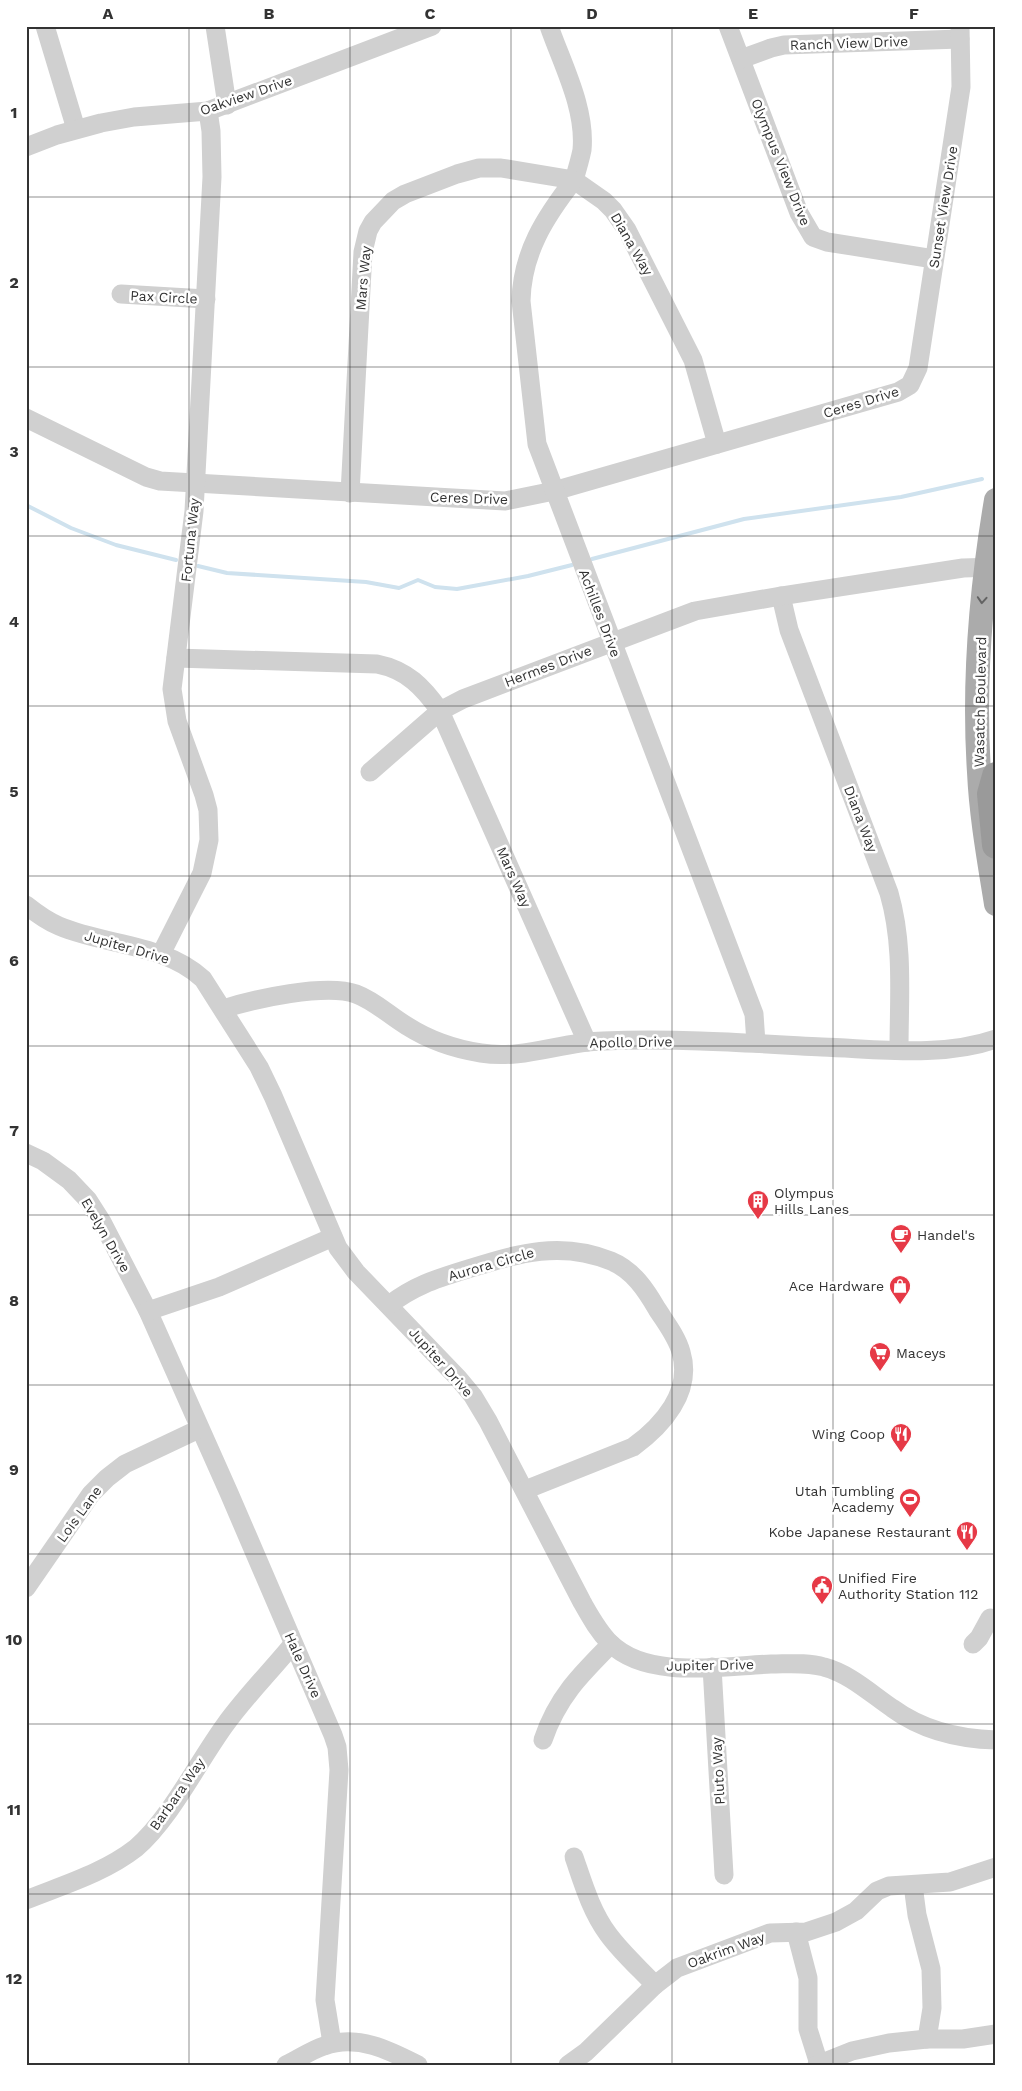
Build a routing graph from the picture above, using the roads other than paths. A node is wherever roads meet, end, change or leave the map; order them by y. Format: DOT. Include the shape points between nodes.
graph roads {
  1 [pos="45,26"];
  2 [pos="215,26"];
  3 [pos="432,26"];
  4 [pos="548,26"];
  5 [pos="728,26"];
  6 [pos="960,33"];
  7 [pos="741,59"];
  8 [pos="227,105"];
  9 [pos="208,111"];
  10 [pos="76,129"];
  11 [pos="26,147"];
  12 [pos="574,180"];
  13 [pos="934,259"];
  14 [pos="122,294"];
  15 [pos="206,299"];
  16 [pos="910,385"];
  17 [pos="26,418"];
  18 [pos="717,444"];
  19 [pos="196,484"];
  20 [pos="554,491"];
  21 [pos="350,493"];
  22 [pos="996,500"];
  23 [pos="990,567"];
  24 [pos="780,596"];
  25 [pos="611,642"];
  26 [pos="176,658"];
  27 [pos="440,711"];
  28 [pos="370,772"];
  29 [pos="996,776"];
  30 [pos="996,845"];
  31 [pos="996,904"];
  32 [pos="26,905"];
  33 [pos="161,954"];
  34 [pos="223,1009"];
  35 [pos="996,1038"];
  36 [pos="587,1042"];
  37 [pos="756,1043"];
  38 [pos="899,1050"];
  39 [pos="26,1153"];
  40 [pos="333,1237"];
  41 [pos="389,1305"];
  42 [pos="148,1311"];
  43 [pos="199,1429"];
  44 [pos="525,1490"];
  45 [pos="26,1588"];
  46 [pos="990,1618"];
  47 [pos="293,1644"];
  48 [pos="611,1644"];
  49 [pos="973,1644"];
  50 [pos="712,1667"];
  51 [pos="543,1740"];
  52 [pos="996,1740"];
  53 [pos="574,1856"];
  54 [pos="996,1866"];
  55 [pos="724,1875"];
  56 [pos="913,1885"];
  57 [pos="26,1900"];
  58 [pos="796,1932"];
  59 [pos="655,1985"];
  60 [pos="996,2034"];
  61 [pos="927,2039"];
  62 [pos="332,2044"];
  63 [pos="818,2064"];
  64 [pos="286,2065"];
  65 [pos="418,2065"];
  66 [pos="568,2065"];
  1 -- 10 [label="street"];
  2 -- 8 [label="street"];
  3 -- 8 [label="street, Oakview Drive"];
  4 -- 12 [label="street" via="579,116 582,150"];
  5 -- 7 [label="street, Olympus View Drive"];
  6 -- 7 [label="street, Ranch View Drive" via="784,45"];
  6 -- 13 [label="street, Sunset View Drive" via="962,87"];
  7 -- 13 [label="street, Olympus View Drive" via="799,213 813,237"];
  8 -- 9 [label="street, Oakview Drive"];
  9 -- 10 [label="street, Oakview Drive" via="134,117"];
  9 -- 15 [label="street, Fortuna Way" via="212,177"];
  10 -- 11 [label="street, Oakview Drive"];
  12 -- 18 [label="street, Diana Way" via="604,201 627,230 693,360"];
  12 -- 20 [label="street, Achilles Drive" via="535,237 524,268 521,290 534,430"];
  12 -- 21 [label="street, Mars Way" via="501,168 467,171 405,194 386,207 373,222 363,252"];
  13 -- 16 [label="street, Sunset View Drive" via="918,368"];
  14 -- 15 [label="street, Pax Circle"];
  15 -- 19 [label="street, Fortuna Way"];
  16 -- 18 [label="street, Ceres Drive" via="898,392"];
  17 -- 19 [label="street, Ceres Drive" via="146,477"];
  18 -- 20 [label="street, Ceres Drive"];
  19 -- 21 [label="street, Ceres Drive"];
  19 -- 26 [label="street, Fortuna Way"];
  20 -- 21 [label="street, Ceres Drive" via="505,501"];
  20 -- 25 [label="street, Achilles Drive"];
  22 -- 23 [label="main road, Wasatch Boulevard"];
  23 -- 24 [label="street, Hermes Drive" via="963,568"];
  23 -- 31 [label="main road, Wasatch Boulevard, one-way" via="978,673 979,771"];
  24 -- 25 [label="street, Hermes Drive" via="695,611"];
  24 -- 38 [label="street, Diana Way" via="789,630 894,911 900,947"];
  25 -- 27 [label="street, Hermes Drive" via="463,699"];
  25 -- 37 [label="street, Achilles Drive" via="754,1014"];
  26 -- 27 [label="street" via="378,664 395,668 413,678"];
  26 -- 33 [label="street, Fortuna Way" via="172,689 175,711 208,810 208,840 202,873"];
  27 -- 28 [label="street, Hermes Drive"];
  27 -- 36 [label="street, Mars Way"];
  29 -- 30 [label="highway" via="991,794"];
  32 -- 33 [label="street, Jupiter Drive" via="58,926"];
  33 -- 34 [label="street, Jupiter Drive" via="192,969"];
  34 -- 36 [label="street, Apollo Drive" via="269,997 343,991 365,998 430,1039 469,1051 521,1055"];
  34 -- 40 [label="street, Jupiter Drive" via="273,1096"];
  35 -- 38 [label="street, Apollo Drive" via="955,1048"];
  36 -- 37 [label="street, Apollo Drive"];
  37 -- 38 [label="street, Apollo Drive"];
  39 -- 42 [label="street, Evelyn Drive" via="57,1170 88,1200"];
  40 -- 41 [label="street, Jupiter Drive" via="346,1259"];
  40 -- 42 [label="street" via="219,1287"];
  41 -- 44 [label="street, Jupiter Drive" via="473,1396"];
  41 -- 44 [label="street, Aurora Circle" via="426,1282 522,1253 556,1249 611,1261 639,1282 681,1353 683,1379 673,1406 648,1436 633,1447"];
  42 -- 43 [label="street, Hale Drive"];
  43 -- 45 [label="street, Lois Lane" via="125,1464 107,1478 91,1494"];
  43 -- 47 [label="street, Hale Drive"];
  44 -- 48 [label="street, Jupiter Drive" via="582,1602"];
  46 -- 49 [label="street"];
  47 -- 57 [label="street, Barbara Way" via="225,1724 146,1839 104,1867"];
  47 -- 62 [label="street, Hale Drive" via="333,1735 339,1759 325,2000"];
  48 -- 50 [label="street, Jupiter Drive" via="647,1663 660,1666"];
  48 -- 51 [label="street" via="562,1698 549,1720"];
  50 -- 52 [label="street, Jupiter Drive" via="795,1663 823,1666 856,1681 893,1710 926,1727 976,1739"];
  50 -- 55 [label="street, Pluto Way"];
  53 -- 59 [label="street" via="586,1894 600,1923"];
  54 -- 56 [label="street, Oakrim Way" via="950,1882"];
  56 -- 58 [label="street, Oakrim Way" via="884,1888 843,1918 814,1930"];
  56 -- 61 [label="street" via="931,1970 932,2008"];
  58 -- 59 [label="street, Oakrim Way" via="770,1933 724,1949 677,1968"];
  58 -- 63 [label="street" via="808,1978 808,2029"];
  59 -- 66 [label="street, Oakrim Way" via="586,2052"];
  60 -- 61 [label="street" via="963,2039"];
  61 -- 63 [label="street" via="859,2049"];
  62 -- 64 [label="street"];
  62 -- 65 [label="street" via="343,2041 364,2043"];
}
